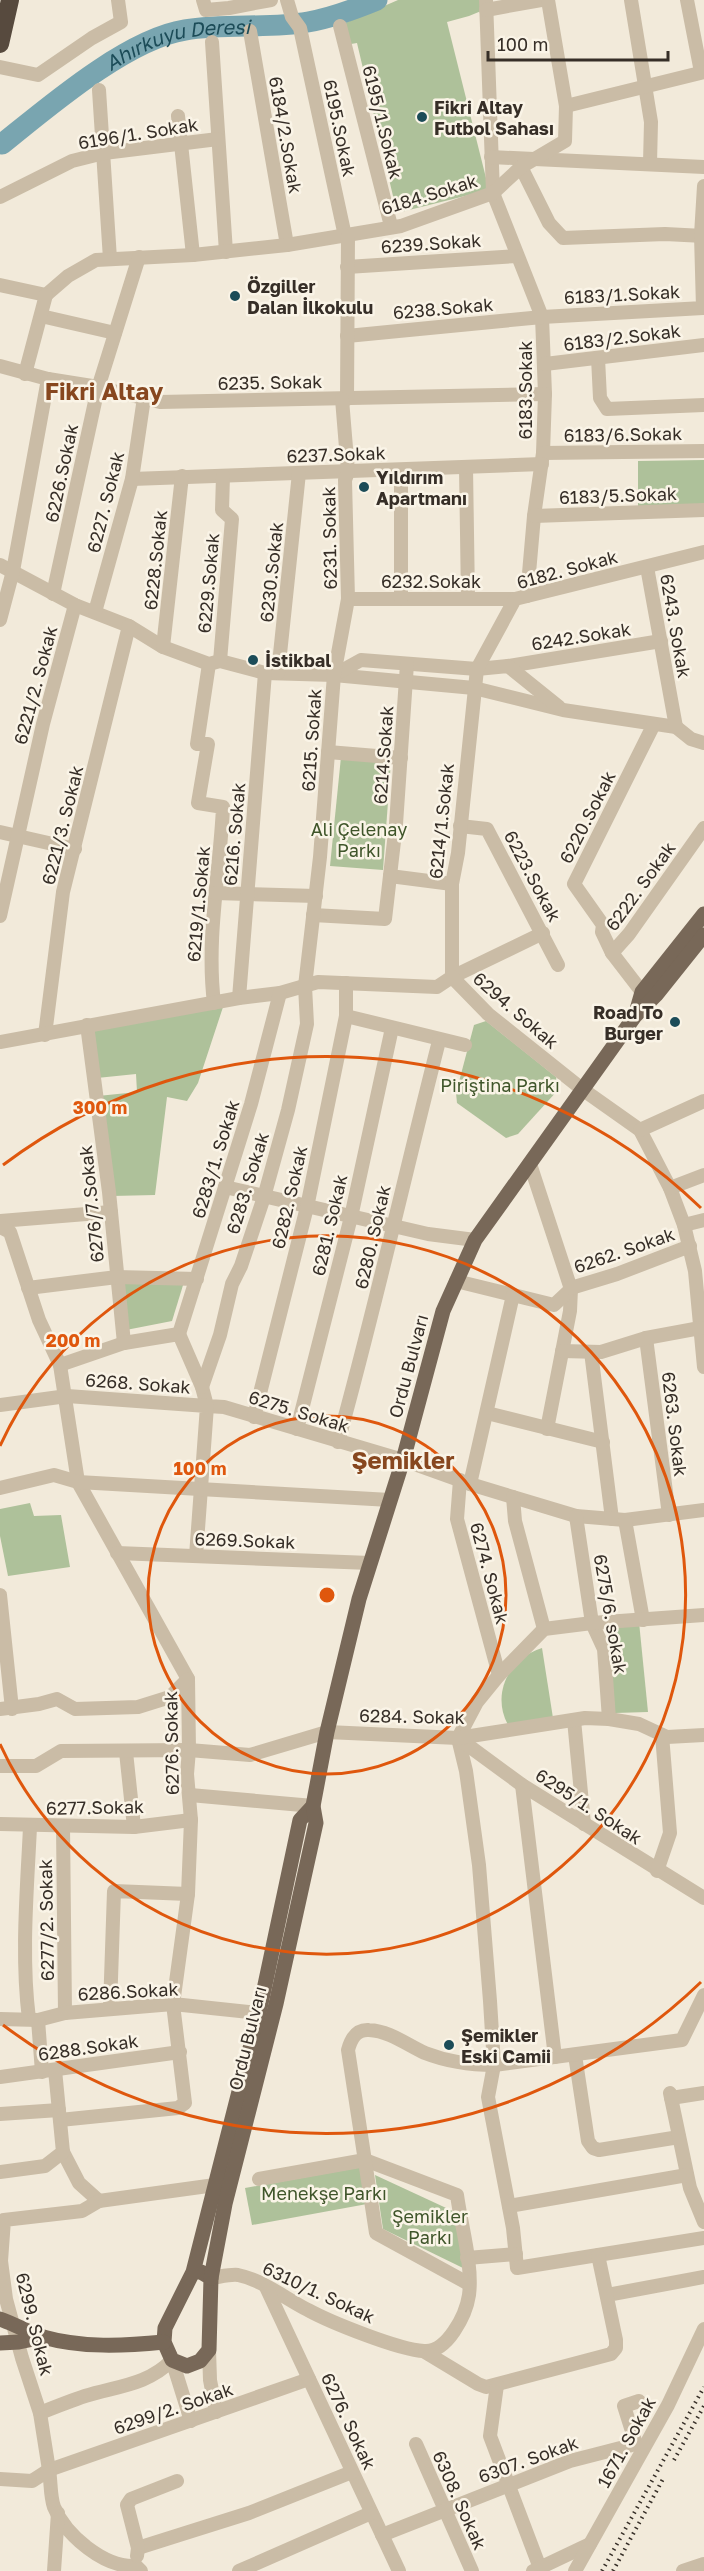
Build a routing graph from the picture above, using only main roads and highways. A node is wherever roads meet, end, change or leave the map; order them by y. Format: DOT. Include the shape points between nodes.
graph roads {
  1 [pos="10,0"];
  2 [pos="0,44"];
  3 [pos="704,914"];
  4 [pos="704,935"];
  5 [pos="635,1016"];
  6 [pos="313,1806"];
  7 [pos="194,2272"];
  8 [pos="211,2278"];
  9 [pos="6,2321"];
  10 [pos="43,2337"];
  11 [pos="164,2342"];
  12 [pos="0,2343"];
  1 -- 2 [label="highway"];
  3 -- 5 [label="main road, Ordu Bulvarı" via="642,992"];
  4 -- 5 [label="main road, Ordu Bulvarı"];
  5 -- 6 [label="main road, Ordu Bulvarı" via="475,1240 443,1311 403,1460 359,1599"];
  6 -- 7 [label="main road, Ordu Bulvarı" via="300,1820 258,2013"];
  6 -- 8 [label="main road, Ordu Bulvarı" via="316,1823"];
  7 -- 8 [label="main road" via="201,2271"];
  7 -- 11 [label="main road, Ordu Bulvarı" via="165,2328"];
  8 -- 11 [label="main road, Ordu Bulvarı" via="209,2350 205,2358 193,2366 180,2364 172,2360"];
  9 -- 10 [label="main road"];
  10 -- 11 [label="main road" via="94,2345"];
  10 -- 12 [label="main road"];
}
